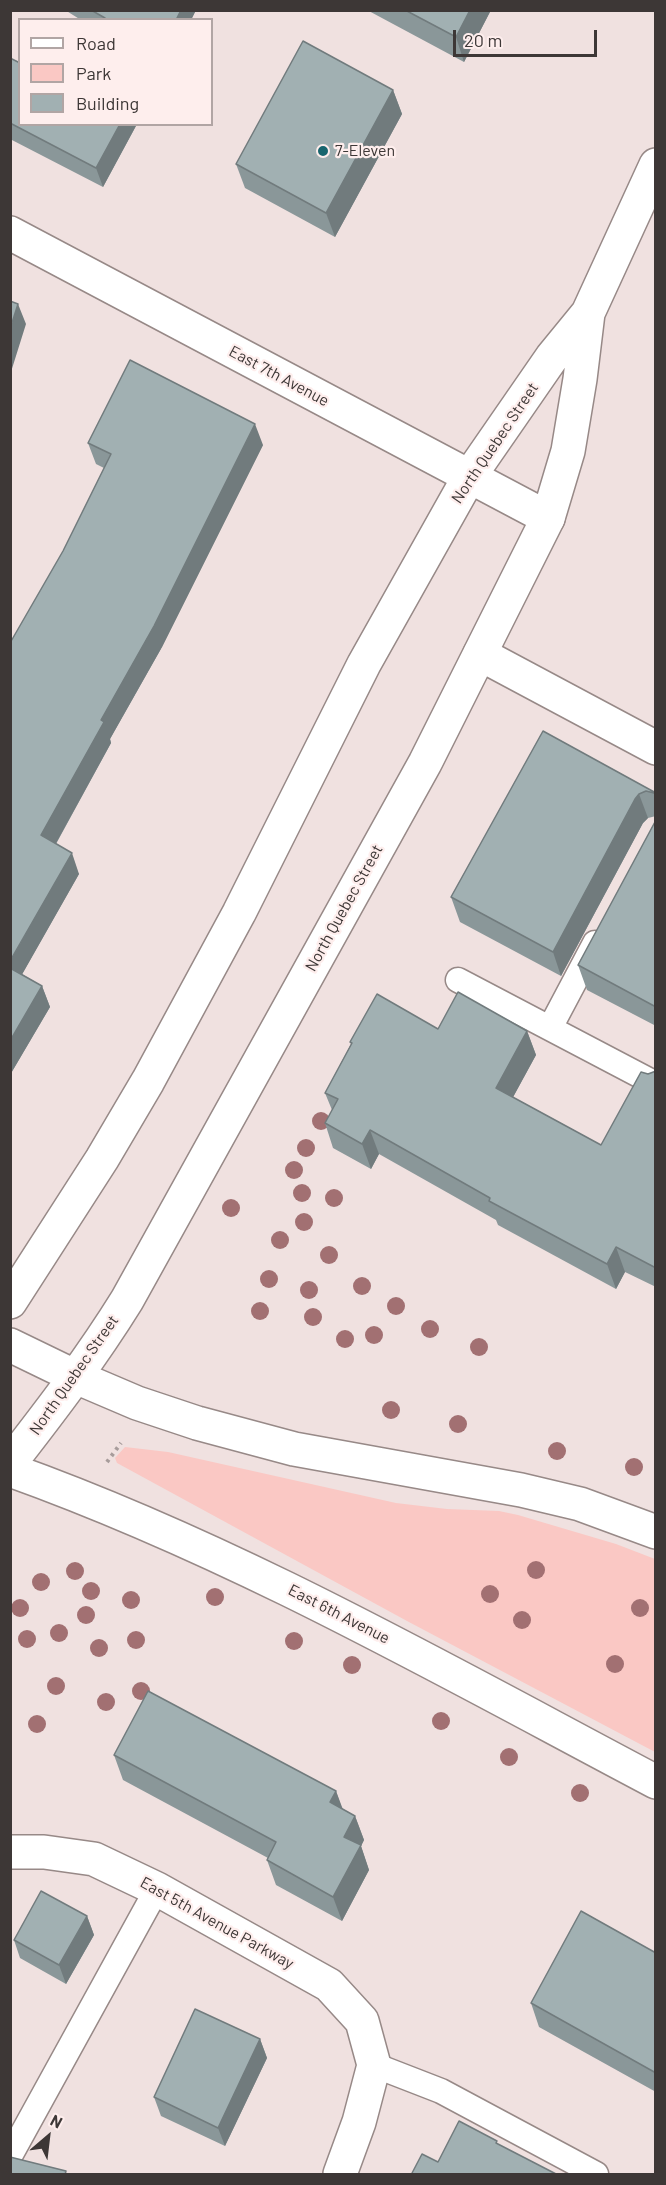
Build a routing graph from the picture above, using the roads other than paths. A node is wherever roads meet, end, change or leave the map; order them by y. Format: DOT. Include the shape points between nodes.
graph roads {
  1 [pos="656,165"];
  2 [pos="10,233"];
  3 [pos="588,314"];
  4 [pos="469,477"];
  5 [pos="548,518"];
  6 [pos="480,654"];
  7 [pos="656,748"];
  8 [pos="605,925"];
  9 [pos="458,980"];
  10 [pos="550,1028"];
  11 [pos="656,1084"];
  12 [pos="10,1302"];
  13 [pos="10,1345"];
  14 [pos="76,1377"];
  15 [pos="10,1463"];
  16 [pos="10,1470"];
  17 [pos="656,1533"];
  18 [pos="656,1782"];
  19 [pos="10,1852"];
  20 [pos="157,1889"];
  21 [pos="375,2065"];
  22 [pos="10,2156"];
  23 [pos="340,2175"];
  24 [pos="596,2175"];
  1 -- 3 [label="street, North Quebec Street"];
  2 -- 4 [label="street, East 7th Avenue"];
  3 -- 4 [label="street, North Quebec Street" via="552,357"];
  3 -- 5 [label="street, North Quebec Street" via="568,452"];
  4 -- 5 [label="street, East 7th Avenue"];
  4 -- 12 [label="street, North Quebec Street" via="364,664 148,1081"];
  5 -- 6 [label="street, North Quebec Street"];
  6 -- 7 [label="street"];
  6 -- 14 [label="street, North Quebec Street" via="419,774 171,1220 102,1341"];
  8 -- 10 [label="lane"];
  9 -- 10 [label="lane"];
  10 -- 11 [label="lane"];
  13 -- 14 [label="street"];
  14 -- 15 [label="street, North Quebec Street"];
  14 -- 17 [label="street" via="197,1423 294,1449 580,1504"];
  16 -- 18 [label="street, East 6th Avenue" via="123,1514 278,1583"];
  19 -- 20 [label="street, East 5th Avenue Parkway" via="94,1859"];
  20 -- 21 [label="street, East 5th Avenue Parkway" via="329,1985 362,2021"];
  20 -- 22 [label="lane"];
  21 -- 23 [label="street"];
  21 -- 24 [label="lane" via="441,2091"];
}
